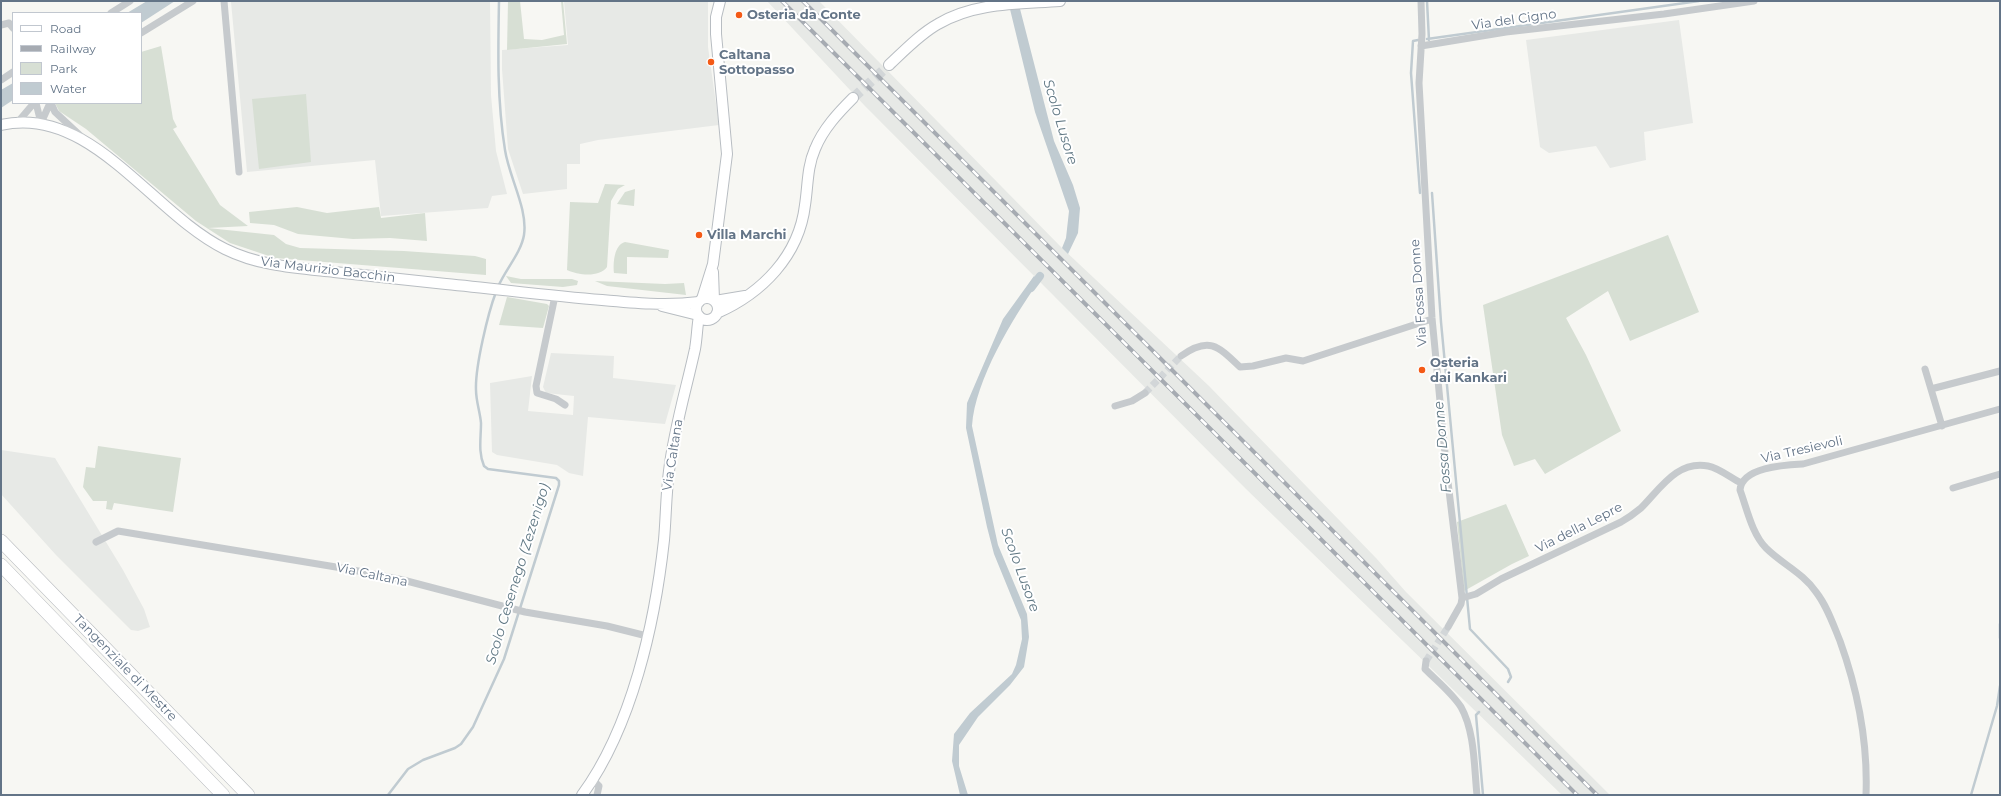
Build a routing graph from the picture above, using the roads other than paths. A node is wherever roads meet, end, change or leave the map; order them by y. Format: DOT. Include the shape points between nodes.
graph roads {
  1 [pos="130,1"];
  2 [pos="193,1"];
  3 [pos="224,1"];
  4 [pos="720,1"];
  5 [pos="1060,1"];
  6 [pos="1421,1"];
  7 [pos="1754,1"];
  8 [pos="113,12"];
  9 [pos="1,25"];
  10 [pos="12,27"];
  11 [pos="142,32"];
  12 [pos="1421,46"];
  13 [pos="889,65"];
  14 [pos="12,73"];
  15 [pos="1,80"];
  16 [pos="853,98"];
  17 [pos="34,104"];
  18 [pos="35,104"];
  19 [pos="50,104"];
  20 [pos="51,104"];
  21 [pos="17,123"];
  22 [pos="41,123"];
  23 [pos="1,125"];
  24 [pos="87,142"];
  25 [pos="240,172"];
  26 [pos="713,264"];
  27 [pos="747,295"];
  28 [pos="555,296"];
  29 [pos="715,300"];
  30 [pos="700,301"];
  31 [pos="657,304"];
  32 [pos="699,315"];
  33 [pos="714,316"];
  34 [pos="1432,319"];
  35 [pos="695,347"];
  36 [pos="1181,356"];
  37 [pos="1925,369"];
  38 [pos="2000,371"];
  39 [pos="1931,389"];
  40 [pos="1145,393"];
  41 [pos="565,405"];
  42 [pos="1115,406"];
  43 [pos="2000,409"];
  44 [pos="1942,426"];
  45 [pos="2000,474"];
  46 [pos="1741,483"];
  47 [pos="1953,488"];
  48 [pos="1,541"];
  49 [pos="96,542"];
  50 [pos="1,565"];
  51 [pos="1464,598"];
  52 [pos="1448,627"];
  53 [pos="647,636"];
  54 [pos="1426,661"];
  55 [pos="593,780"];
  56 [pos="223,795"];
  57 [pos="248,795"];
  58 [pos="582,795"];
  59 [pos="597,795"];
  60 [pos="1476,795"];
  61 [pos="1866,795"];
  1 -- 8 [label="street"];
  2 -- 11 [label="street"];
  3 -- 25 [label="street"];
  4 -- 26 [label="main road" via="716,17 716,34 727,154"];
  5 -- 13 [label="main road" via="977,8 956,15 937,24"];
  6 -- 12 [label="street, Via Fossa Donne"];
  7 -- 12 [label="street, Via del Cigno" via="1506,32"];
  9 -- 10 [label="street" via="9,23"];
  12 -- 34 [label="street, Via Fossa Donne" via="1418,84"];
  14 -- 15 [label="street"];
  16 -- 27 [label="main road" via="832,122 815,149 810,166 803,220 788,257 772,276"];
  17 -- 21 [label="street"];
  18 -- 22 [label="street"];
  19 -- 22 [label="street"];
  20 -- 24 [label="street" via="55,112"];
  21 -- 22 [label="main road, Via Maurizio Bacchin"];
  21 -- 23 [label="main road, Via Maurizio Bacchin"];
  22 -- 24 [label="main road, Via Maurizio Bacchin" via="68,131"];
  24 -- 28 [label="main road, Via Maurizio Bacchin" via="194,230 225,249 248,259 294,268"];
  26 -- 29 [label="main road"];
  26 -- 30 [label="main road"];
  27 -- 29 [label="main road"];
  27 -- 33 [label="main road"];
  28 -- 31 [label="main road, Via Maurizio Bacchin"];
  28 -- 41 [label="street" via="536,386 537,393"];
  29 -- 30 [label="main road" via="707,298"];
  29 -- 33 [label="main road" via="718,306"];
  30 -- 31 [label="main road, Via Maurizio Bacchin"];
  30 -- 32 [label="main road" via="696,308"];
  31 -- 32 [label="main road, Via Maurizio Bacchin" via="671,310"];
  32 -- 33 [label="main road" via="704,319"];
  32 -- 35 [label="main road, Via Caltana"];
  33 -- 35 [label="main road, Via Caltana"];
  34 -- 36 [label="street" via="1303,361 1286,358 1240,367 1226,353 1210,344 1194,347"];
  34 -- 51 [label="street, Via Fossa Donne" via="1447,474"];
  35 -- 53 [label="main road, Via Caltana" via="671,455 658,587"];
  37 -- 39 [label="street"];
  38 -- 39 [label="street"];
  39 -- 44 [label="street"];
  40 -- 42 [label="street" via="1132,402"];
  43 -- 44 [label="street, Via Tresievoli"];
  44 -- 46 [label="street, Via Tresievoli" via="1803,464 1767,469 1745,478"];
  45 -- 47 [label="street"];
  46 -- 51 [label="street, Via della Lepre" via="1709,466 1695,465 1682,470 1670,476 1639,509 1621,522"];
  46 -- 61 [label="street" via="1740,490 1761,541 1807,580 1824,603 1834,626 1847,661 1861,715 1865,745"];
  48 -- 57 [label="highway, Tangenziale di Mestre"];
  49 -- 53 [label="street, Via Caltana" via="118,531 348,569 403,580 525,612 607,626"];
  50 -- 56 [label="highway, Tangenziale di Mestre"];
  51 -- 52 [label="street"];
  53 -- 55 [label="main road, Via Caltana" via="624,715"];
  54 -- 60 [label="street" via="1425,669 1460,706 1464,715 1470,735"];
  55 -- 58 [label="main road, Via Caltana"];
  55 -- 59 [label="street" via="598,786"];
}
